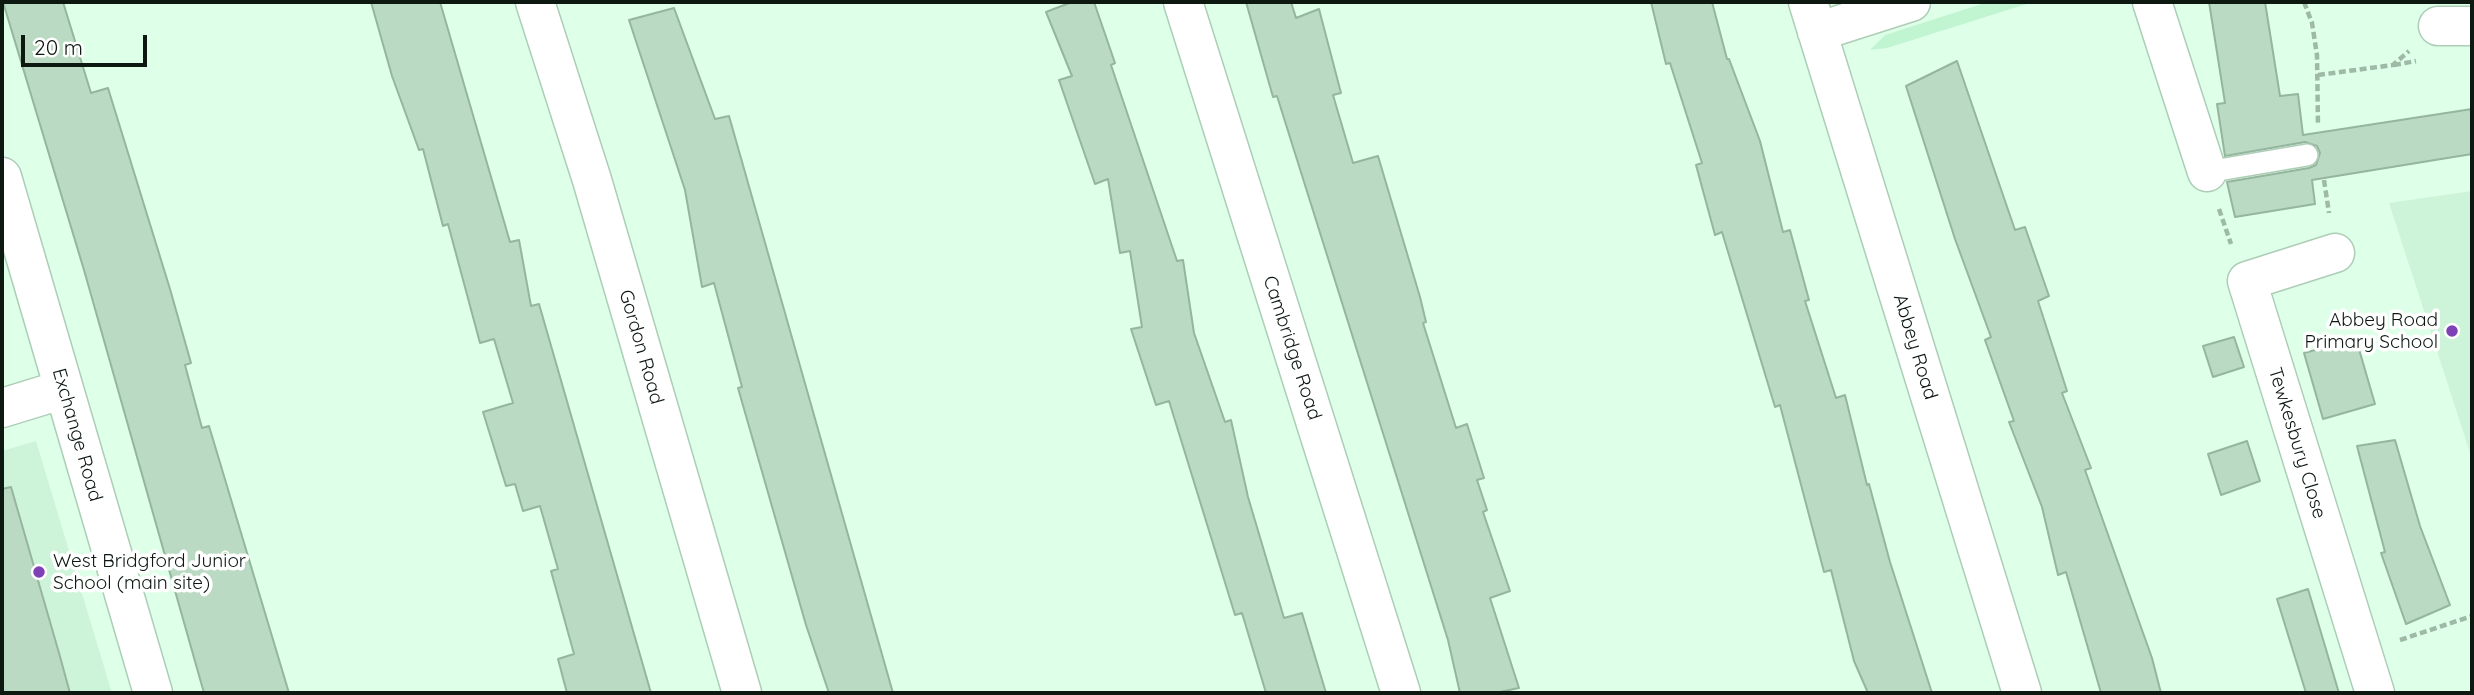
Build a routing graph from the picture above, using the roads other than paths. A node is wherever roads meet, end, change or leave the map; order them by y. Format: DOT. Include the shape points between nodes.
graph roads {
  1 [pos="536,2"];
  2 [pos="1182,2"];
  3 [pos="1911,2"];
  4 [pos="2152,2"];
  5 [pos="1813,17"];
  6 [pos="2314,161"];
  7 [pos="2207,172"];
  8 [pos="2,177"];
  9 [pos="2335,253"];
  10 [pos="64,389"];
  11 [pos="2,408"];
  12 [pos="153,693"];
  13 [pos="742,693"];
  14 [pos="1401,693"];
  15 [pos="2022,693"];
  16 [pos="2375,693"];
  1 -- 13 [label="street, Gordon Road"];
  2 -- 14 [label="street, Cambridge Road"];
  3 -- 5 [label="street"];
  4 -- 7 [label="street"];
  5 -- 15 [label="street, Abbey Road"];
  6 -- 7 [label="lane"];
  8 -- 10 [label="street, Exchange Road"];
  9 -- 16 [label="street, Tewkesbury Close" via="2247,281"];
  10 -- 11 [label="street"];
  10 -- 12 [label="street, Exchange Road"];
}
